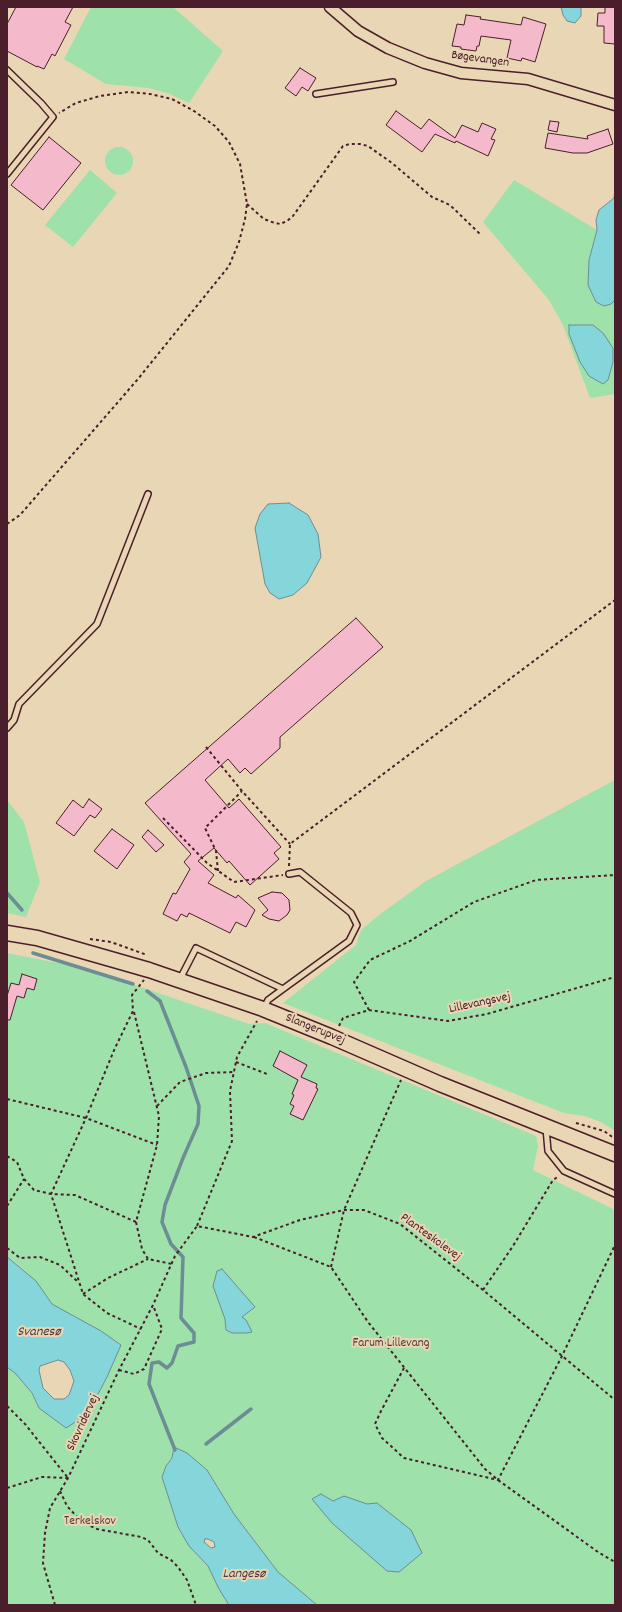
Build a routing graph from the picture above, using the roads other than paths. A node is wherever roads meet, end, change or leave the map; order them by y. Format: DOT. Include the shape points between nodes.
graph roads {
  1 [pos="330,7"];
  2 [pos="7,70"];
  3 [pos="393,82"];
  4 [pos="316,94"];
  5 [pos="615,105"];
  6 [pos="7,174"];
  7 [pos="148,494"];
  8 [pos="7,728"];
  9 [pos="289,874"];
  10 [pos="7,933"];
  11 [pos="179,980"];
  12 [pos="283,989"];
  13 [pos="263,1009"];
  14 [pos="545,1127"];
  15 [pos="615,1154"];
  16 [pos="615,1194"];
  1 -- 5 [label="street, Bøgevangen" via="358,31 388,48 425,63 461,73 528,79"];
  2 -- 6 [label="lane" via="53,117"];
  3 -- 4 [label="lane"];
  7 -- 8 [label="lane" via="97,624 19,704 14,720"];
  9 -- 12 [label="lane" via="300,872 351,913 357,925 349,941"];
  10 -- 11 [label="main road, Slangerupvej" via="37,938 100,955"];
  11 -- 12 [label="lane" via="196,948"];
  11 -- 13 [label="main road, Slangerupvej"];
  12 -- 13 [label="lane" via="268,1000"];
  13 -- 14 [label="main road, Slangerupvej"];
  14 -- 15 [label="main road, Slangerupvej"];
  14 -- 16 [label="lane" via="548,1151 564,1171"];
}
